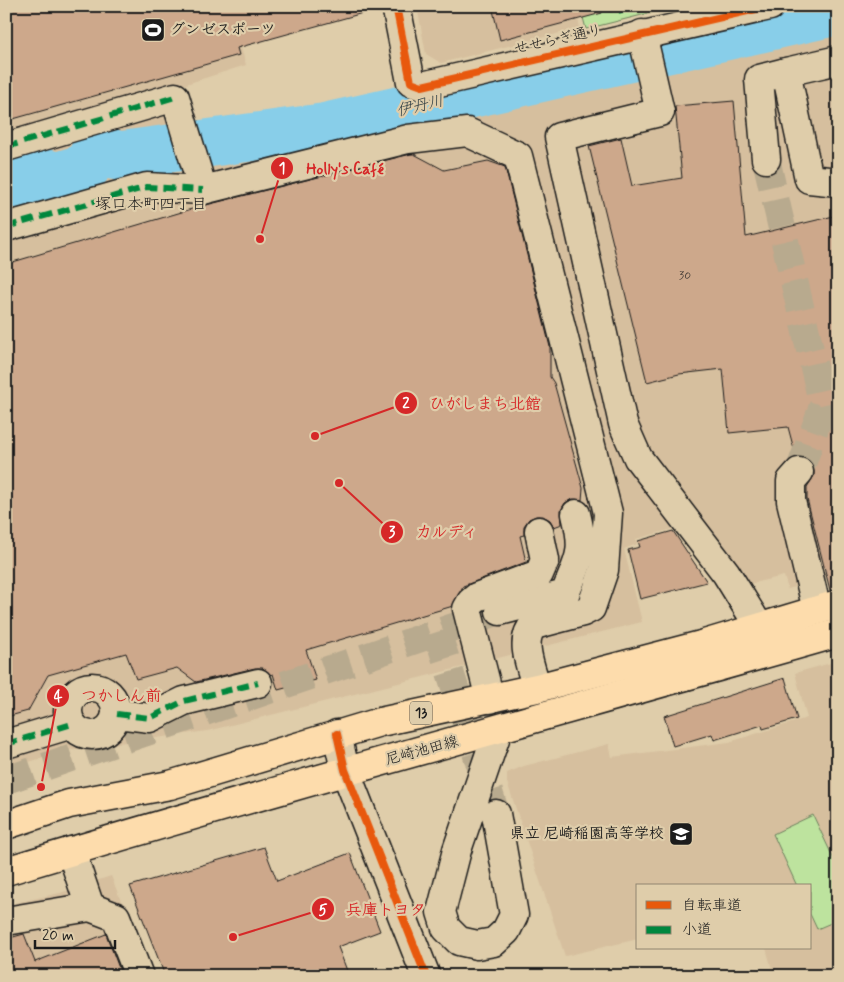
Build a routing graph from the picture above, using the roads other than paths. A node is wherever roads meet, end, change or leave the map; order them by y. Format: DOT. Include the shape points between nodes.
graph roads {
  1 [pos="396,6"];
  2 [pos="770,6"];
  3 [pos="645,48"];
  4 [pos="838,60"];
  5 [pos="786,72"];
  6 [pos="6,147"];
  7 [pos="766,159"];
  8 [pos="200,180"];
  9 [pos="838,182"];
  10 [pos="6,227"];
  11 [pos="799,472"];
  12 [pos="576,514"];
  13 [pos="538,531"];
  14 [pos="828,607"];
  15 [pos="500,611"];
  16 [pos="760,628"];
  17 [pos="838,633"];
  18 [pos="258,683"];
  19 [pos="537,688"];
  20 [pos="490,699"];
  21 [pos="117,714"];
  22 [pos="72,724"];
  23 [pos="498,730"];
  24 [pos="337,734"];
  25 [pos="6,744"];
  26 [pos="345,770"];
  27 [pos="496,814"];
  28 [pos="6,825"];
  29 [pos="71,851"];
  30 [pos="6,871"];
  31 [pos="90,907"];
  32 [pos="6,921"];
  33 [pos="139,976"];
  34 [pos="426,976"];
  1 -- 3 [label="street, せせらぎ通り" via="411,82 422,86"];
  2 -- 3 [label="street, せせらぎ通り"];
  3 -- 16 [label="street" via="660,112 559,137 624,424 638,458 726,573"];
  4 -- 5 [label="street"];
  5 -- 7 [label="street" via="759,78"];
  5 -- 9 [label="street" via="809,179"];
  6 -- 8 [label="street" via="175,97"];
  8 -- 10 [label="street" via="148,187"];
  8 -- 19 [label="street" via="408,139 467,132 518,156 608,513 604,570 591,608 534,625 527,631 525,641"];
  11 -- 14 [label="street" via="791,481 791,501"];
  12 -- 15 [label="street" via="582,537 581,553 565,594"];
  13 -- 20 [label="street" via="545,560 539,574 477,597 467,609"];
  14 -- 16 [label="main road, 13"];
  16 -- 19 [label="main road, 13"];
  17 -- 23 [label="main road, 尼崎池田線"];
  18 -- 21 [label="street" via="184,702 150,718"];
  19 -- 20 [label="main road, 13"];
  20 -- 24 [label="main road, 13"];
  21 -- 22 [label="street" via="108,730 96,736 83,734"];
  21 -- 22 [label="street" via="114,699 108,692 88,687 77,692 70,702 68,714"];
  22 -- 25 [label="street"];
  23 -- 26 [label="main road, 尼崎池田線"];
  23 -- 27 [label="street" via="457,850 441,912 446,928 458,941 477,945 494,942 506,931 514,915"];
  24 -- 26 [label="street"];
  24 -- 28 [label="main road, 13" via="170,785 69,804"];
  26 -- 29 [label="main road, 尼崎池田線"];
  26 -- 34 [label="street"];
  29 -- 30 [label="main road, 尼崎池田線"];
  29 -- 31 [label="street"];
  31 -- 32 [label="street"];
  31 -- 33 [label="street" via="116,916"];
}
